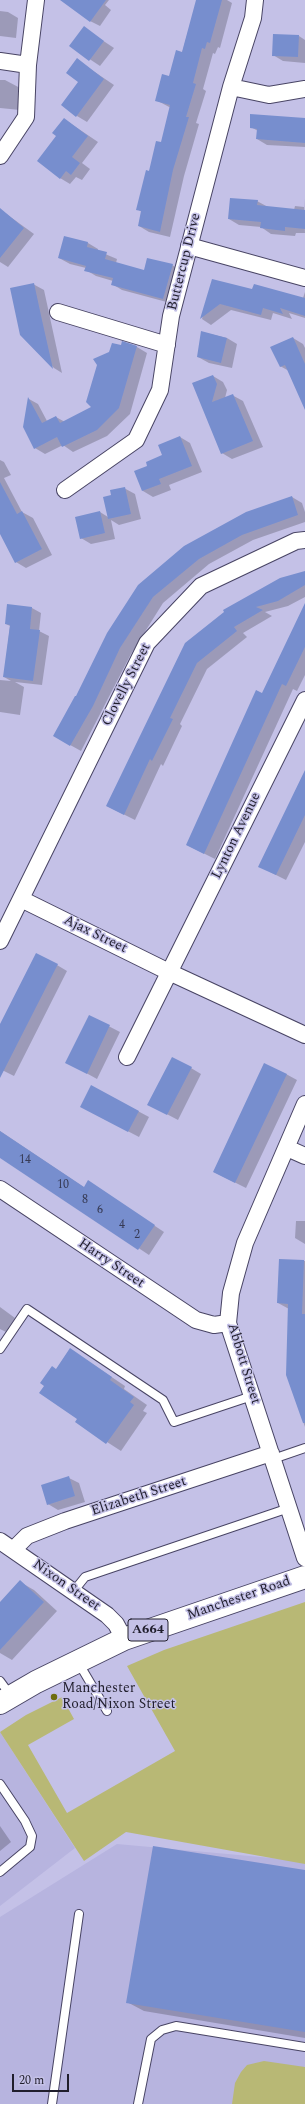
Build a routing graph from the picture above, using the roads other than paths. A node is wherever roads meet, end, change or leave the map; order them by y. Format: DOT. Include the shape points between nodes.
graph roads {
  1 [pos="36,0"];
  2 [pos="256,0"];
  3 [pos="0,61"];
  4 [pos="28,66"];
  5 [pos="231,87"];
  6 [pos="305,89"];
  7 [pos="0,156"];
  8 [pos="188,246"];
  9 [pos="305,278"];
  10 [pos="58,312"];
  11 [pos="166,345"];
  12 [pos="65,490"];
  13 [pos="305,540"];
  14 [pos="305,700"];
  15 [pos="21,898"];
  16 [pos="0,941"];
  17 [pos="169,972"];
  18 [pos="305,1035"];
  19 [pos="127,1058"];
  20 [pos="305,1104"];
  21 [pos="287,1148"];
  22 [pos="305,1156"];
  23 [pos="0,1189"];
  24 [pos="228,1323"];
  25 [pos="0,1349"];
  26 [pos="252,1396"];
  27 [pos="305,1448"];
  28 [pos="272,1456"];
  29 [pos="289,1508"];
  30 [pos="0,1541"];
  31 [pos="13,1550"];
  32 [pos="305,1558"];
  33 [pos="305,1577"];
  34 [pos="73,1592"];
  35 [pos="124,1639"];
  36 [pos="78,1661"];
  37 [pos="4,1693"];
  38 [pos="107,1711"];
  39 [pos="0,1784"];
  40 [pos="0,1872"];
  41 [pos="80,1914"];
  42 [pos="305,2047"];
  43 [pos="52,2104"];
  44 [pos="138,2104"];
  1 -- 4 [label="street"];
  2 -- 5 [label="street, Buttercup Drive" via="253,18"];
  3 -- 4 [label="street"];
  4 -- 7 [label="street" via="26,117"];
  5 -- 6 [label="street" via="269,95"];
  5 -- 8 [label="street, Buttercup Drive"];
  8 -- 9 [label="street"];
  8 -- 11 [label="street, Buttercup Drive"];
  10 -- 11 [label="street"];
  11 -- 12 [label="street, Buttercup Drive" via="160,390 136,440"];
  13 -- 15 [label="street, Clovelly Street" via="296,541 201,586 147,643"];
  14 -- 17 [label="street, Lynton Avenue"];
  15 -- 16 [label="street, Clovelly Street"];
  15 -- 17 [label="street, Ajax Street"];
  17 -- 18 [label="street, Ajax Street"];
  17 -- 19 [label="street"];
  20 -- 21 [label="street, Abbott Street"];
  21 -- 22 [label="street"];
  21 -- 24 [label="street, Abbott Street" via="245,1243 230,1293"];
  23 -- 24 [label="street, Harry Street" via="196,1320 214,1325"];
  24 -- 26 [label="street, Abbott Street"];
  25 -- 26 [label="lane" via="27,1309 163,1400 174,1422"];
  26 -- 28 [label="street, Abbott Street"];
  27 -- 28 [label="lane"];
  28 -- 29 [label="street, Abbott Street"];
  28 -- 31 [label="street, Elizabeth Street" via="65,1521 26,1536"];
  29 -- 32 [label="street, Abbott Street"];
  29 -- 34 [label="lane" via="85,1577"];
  30 -- 31 [label="street, Nixon Street"];
  31 -- 34 [label="street, Nixon Street"];
  33 -- 35 [label="main road, Manchester Road / A664"];
  34 -- 35 [label="street, Nixon Street" via="112,1619"];
  35 -- 36 [label="main road, Manchester Road / A664"];
  36 -- 37 [label="main road, Manchester Road / A664"];
  36 -- 38 [label="lane"];
  39 -- 40 [label="lane" via="32,1836 30,1847"];
  41 -- 43 [label="lane"];
  42 -- 44 [label="lane" via="176,2026 162,2030 151,2039"];
}
